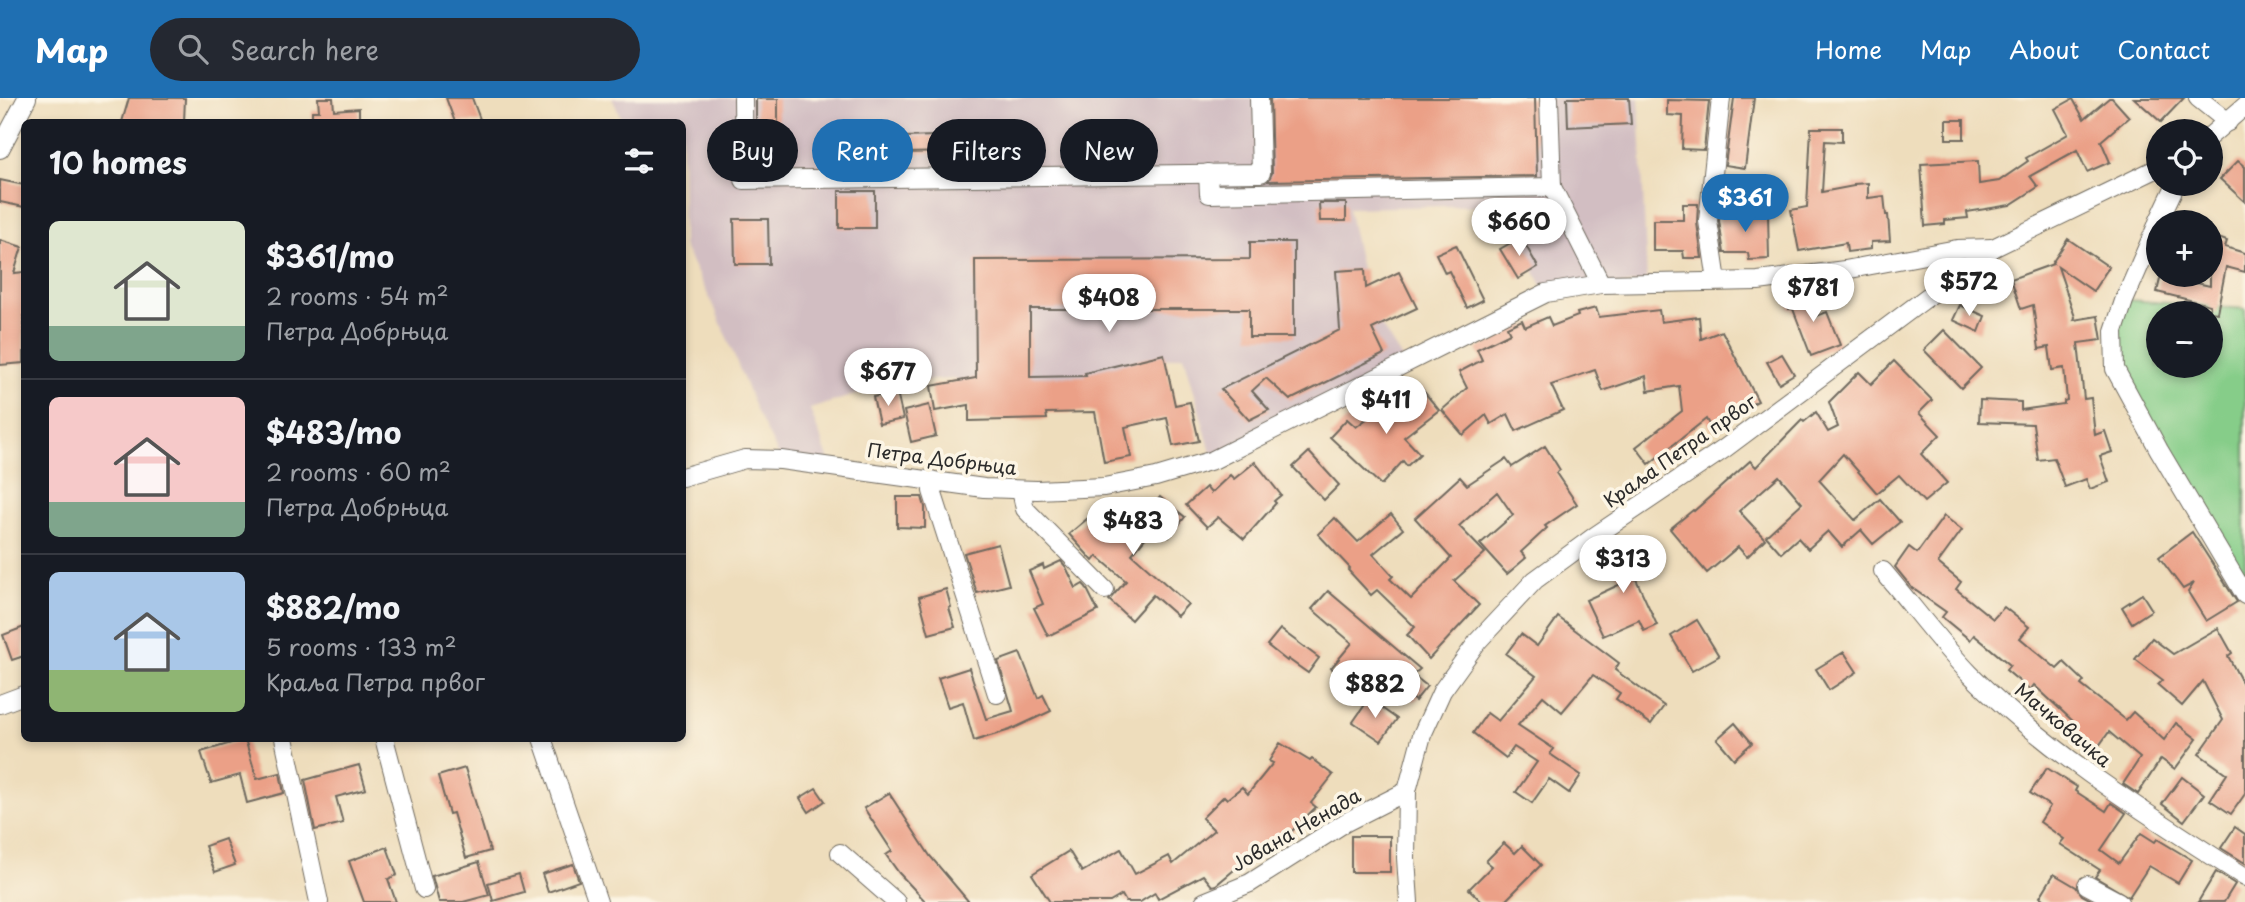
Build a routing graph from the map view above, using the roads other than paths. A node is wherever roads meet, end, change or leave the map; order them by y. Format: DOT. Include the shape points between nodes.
graph roads {
  1 [pos="27,98"];
  2 [pos="743,98"];
  3 [pos="1259,98"];
  4 [pos="1549,98"];
  5 [pos="1721,98"];
  6 [pos="2198,98"];
  7 [pos="2245,106"];
  8 [pos="2228,122"];
  9 [pos="2223,126"];
  10 [pos="0,149"];
  11 [pos="1208,173"];
  12 [pos="2146,174"];
  13 [pos="1552,187"];
  14 [pos="1993,248"];
  15 [pos="2146,251"];
  16 [pos="1717,281"];
  17 [pos="1601,284"];
  18 [pos="686,476"];
  19 [pos="932,480"];
  20 [pos="1021,490"];
  21 [pos="1884,571"];
  22 [pos="1105,590"];
  23 [pos="2245,595"];
  24 [pos="997,694"];
  25 [pos="21,696"];
  26 [pos="0,704"];
  27 [pos="285,742"];
  28 [pos="385,742"];
  29 [pos="543,742"];
  30 [pos="1407,791"];
  31 [pos="841,853"];
  32 [pos="2245,877"];
  33 [pos="2087,885"];
  34 [pos="424,889"];
  35 [pos="319,902"];
  36 [pos="598,902"];
  37 [pos="896,902"];
  38 [pos="1204,902"];
  39 [pos="1409,902"];
  40 [pos="2119,902"];
  1 -- 10 [label="street"];
  2 -- 11 [label="street" via="744,180"];
  3 -- 11 [label="street" via="1261,173"];
  4 -- 13 [label="street"];
  5 -- 16 [label="street" via="1709,221"];
  6 -- 8 [label="street"];
  7 -- 8 [label="street"];
  8 -- 9 [label="street"];
  11 -- 13 [label="street" via="1209,194"];
  12 -- 14 [label="street, Краља Петра првог"];
  13 -- 17 [label="street"];
  14 -- 16 [label="street, Петра Добрњца" via="1957,249 1758,281"];
  14 -- 30 [label="street, Краља Петра првог" via="1724,449 1535,580 1478,640 1442,691 1422,735"];
  15 -- 23 [label="street" via="2114,331 2115,369"];
  16 -- 17 [label="street, Петра Добрњца"];
  17 -- 20 [label="street, Петра Добрњца" via="1546,293 1213,460 1104,487"];
  18 -- 19 [label="street, Петра Добрњца" via="745,459"];
  19 -- 20 [label="street, Петра Добрњца"];
  19 -- 24 [label="street"];
  20 -- 22 [label="street" via="1025,509"];
  21 -- 32 [label="street, Мачковачка" via="1969,673 2042,738 2106,788"];
  25 -- 26 [label="street"];
  27 -- 35 [label="street"];
  28 -- 34 [label="street"];
  29 -- 36 [label="street"];
  30 -- 38 [label="street, Јована Ненада" via="1346,822 1250,883"];
  30 -- 39 [label="street, Краља Петра првог"];
  31 -- 37 [label="street"];
  33 -- 40 [label="street"];
}
